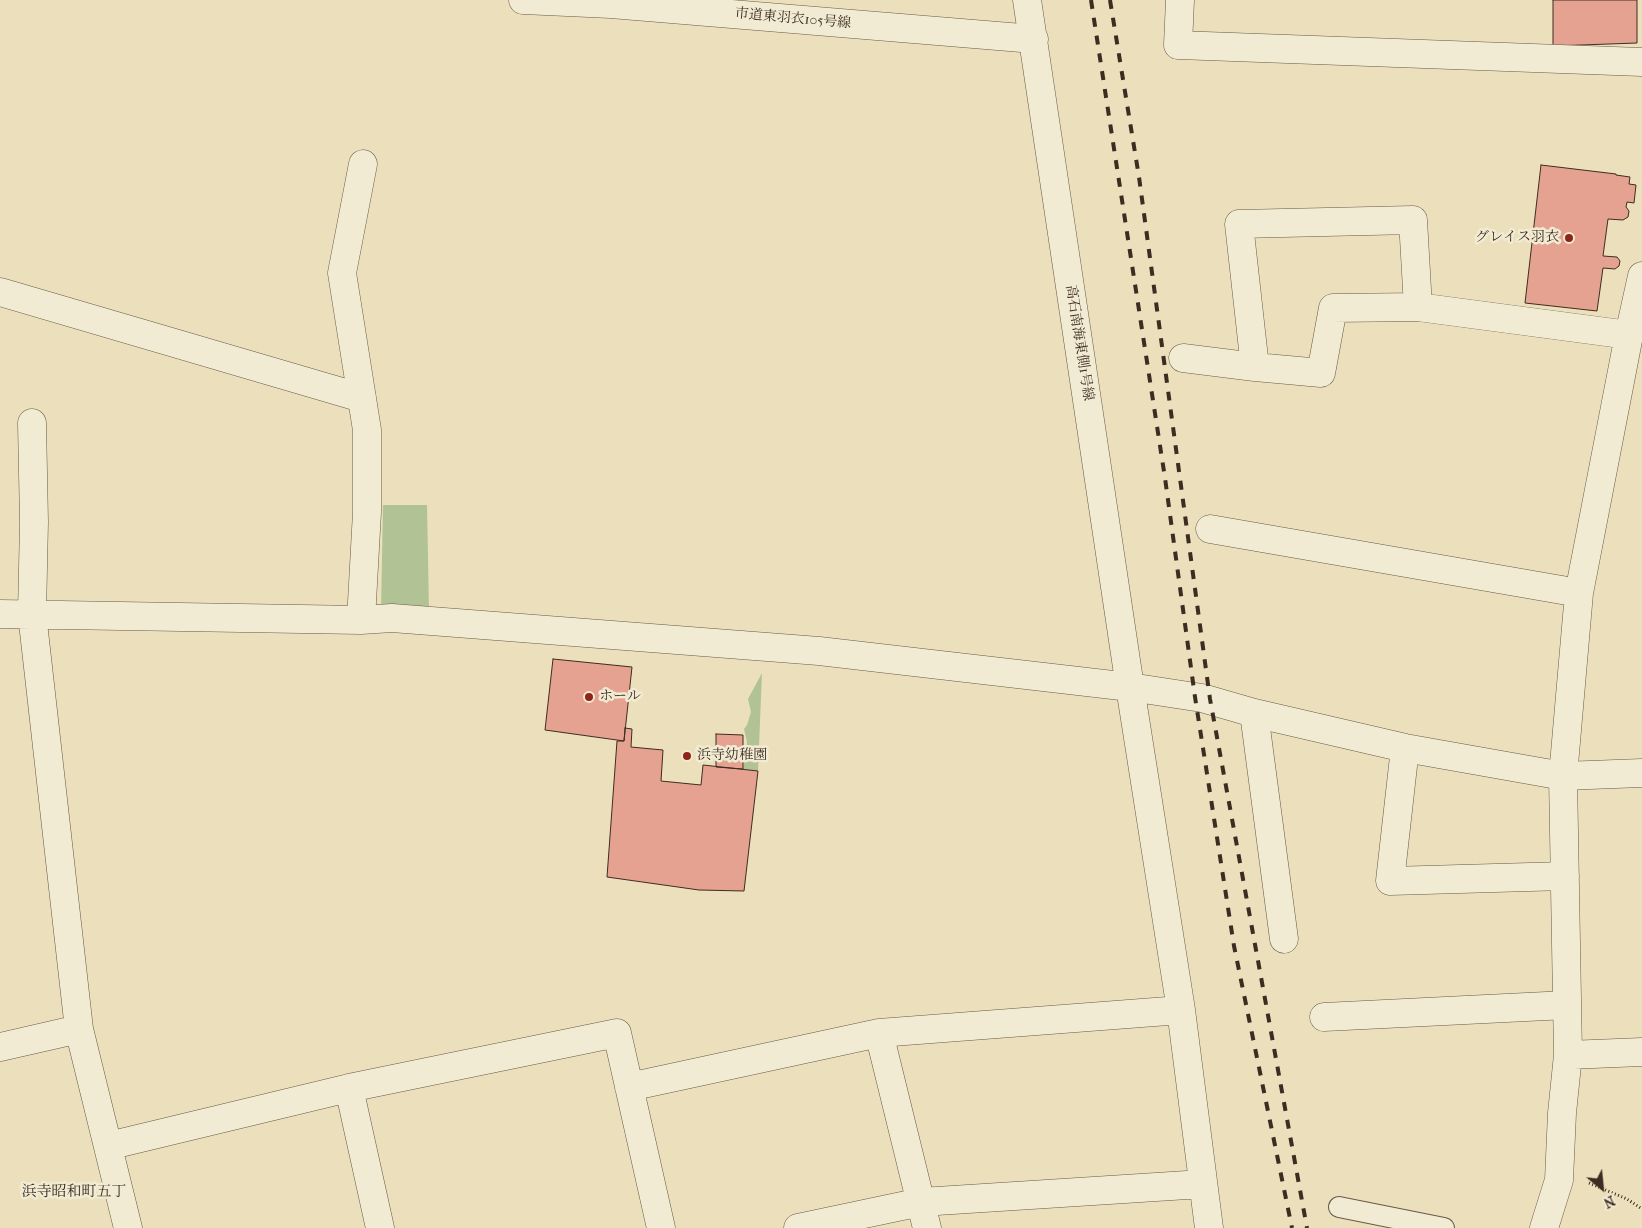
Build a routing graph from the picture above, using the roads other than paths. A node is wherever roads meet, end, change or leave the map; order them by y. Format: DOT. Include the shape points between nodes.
graph roads {
  1 [pos="523,0"];
  2 [pos="1027,0"];
  3 [pos="1180,0"];
  4 [pos="1034,40"];
  5 [pos="1642,62"];
  6 [pos="363,164"];
  7 [pos="1641,285"];
  8 [pos="0,292"];
  9 [pos="1418,307"];
  10 [pos="1629,335"];
  11 [pos="1184,358"];
  12 [pos="1255,368"];
  13 [pos="362,398"];
  14 [pos="32,423"];
  15 [pos="1210,529"];
  16 [pos="1579,593"];
  17 [pos="0,614"];
  18 [pos="32,614"];
  19 [pos="362,620"];
  20 [pos="1130,687"];
  21 [pos="1254,713"];
  22 [pos="1405,748"];
  23 [pos="1642,773"];
  24 [pos="1564,776"];
  25 [pos="1564,876"];
  26 [pos="1284,939"];
  27 [pos="1567,1005"];
  28 [pos="1181,1010"];
  29 [pos="1324,1017"];
  30 [pos="78,1029"];
  31 [pos="879,1033"];
  32 [pos="0,1047"];
  33 [pos="1642,1052"];
  34 [pos="1568,1055"];
  35 [pos="629,1087"];
  36 [pos="349,1088"];
  37 [pos="108,1146"];
  38 [pos="1203,1184"];
  39 [pos="921,1202"];
  40 [pos="1339,1207"];
  41 [pos="128,1228"];
  42 [pos="380,1228"];
  43 [pos="661,1228"];
  44 [pos="798,1228"];
  45 [pos="927,1228"];
  46 [pos="1209,1228"];
  47 [pos="1444,1228"];
  48 [pos="1544,1228"];
  1 -- 4 [label="street, 市道東羽衣105号線" via="611,4"];
  2 -- 4 [label="street, 高石南海東側1号線"];
  3 -- 5 [label="street" via="1178,45"];
  4 -- 20 [label="street, 高石南海東側1号線"];
  6 -- 13 [label="street" via="342,273"];
  7 -- 10 [label="street"];
  8 -- 13 [label="street"];
  9 -- 10 [label="street"];
  9 -- 12 [label="street" via="1333,308 1321,373"];
  9 -- 12 [label="street" via="1413,220 1239,224"];
  10 -- 16 [label="street"];
  11 -- 12 [label="street"];
  13 -- 19 [label="street" via="367,430"];
  14 -- 18 [label="street"];
  15 -- 16 [label="street"];
  16 -- 24 [label="street"];
  17 -- 18 [label="street"];
  18 -- 19 [label="street"];
  18 -- 30 [label="street"];
  19 -- 20 [label="street" via="392,618 819,650"];
  20 -- 21 [label="street" via="1210,699"];
  20 -- 28 [label="street, 高石南海東側1号線"];
  21 -- 22 [label="street"];
  21 -- 26 [label="street"];
  22 -- 24 [label="street"];
  22 -- 25 [label="street" via="1390,881"];
  23 -- 24 [label="street"];
  24 -- 25 [label="street"];
  25 -- 27 [label="street"];
  27 -- 29 [label="street"];
  27 -- 34 [label="street"];
  28 -- 31 [label="street"];
  28 -- 38 [label="street, 高石南海東側1号線"];
  30 -- 32 [label="street"];
  30 -- 37 [label="street"];
  31 -- 35 [label="street"];
  31 -- 39 [label="street"];
  33 -- 34 [label="street"];
  34 -- 48 [label="street" via="1558,1180"];
  35 -- 36 [label="street" via="617,1033"];
  35 -- 43 [label="street"];
  36 -- 37 [label="street"];
  36 -- 42 [label="street"];
  37 -- 41 [label="street"];
  38 -- 39 [label="street"];
  38 -- 46 [label="street, 高石南海東側1号線"];
  39 -- 44 [label="street"];
  39 -- 45 [label="street"];
  40 -- 47 [label="lane"];
}
